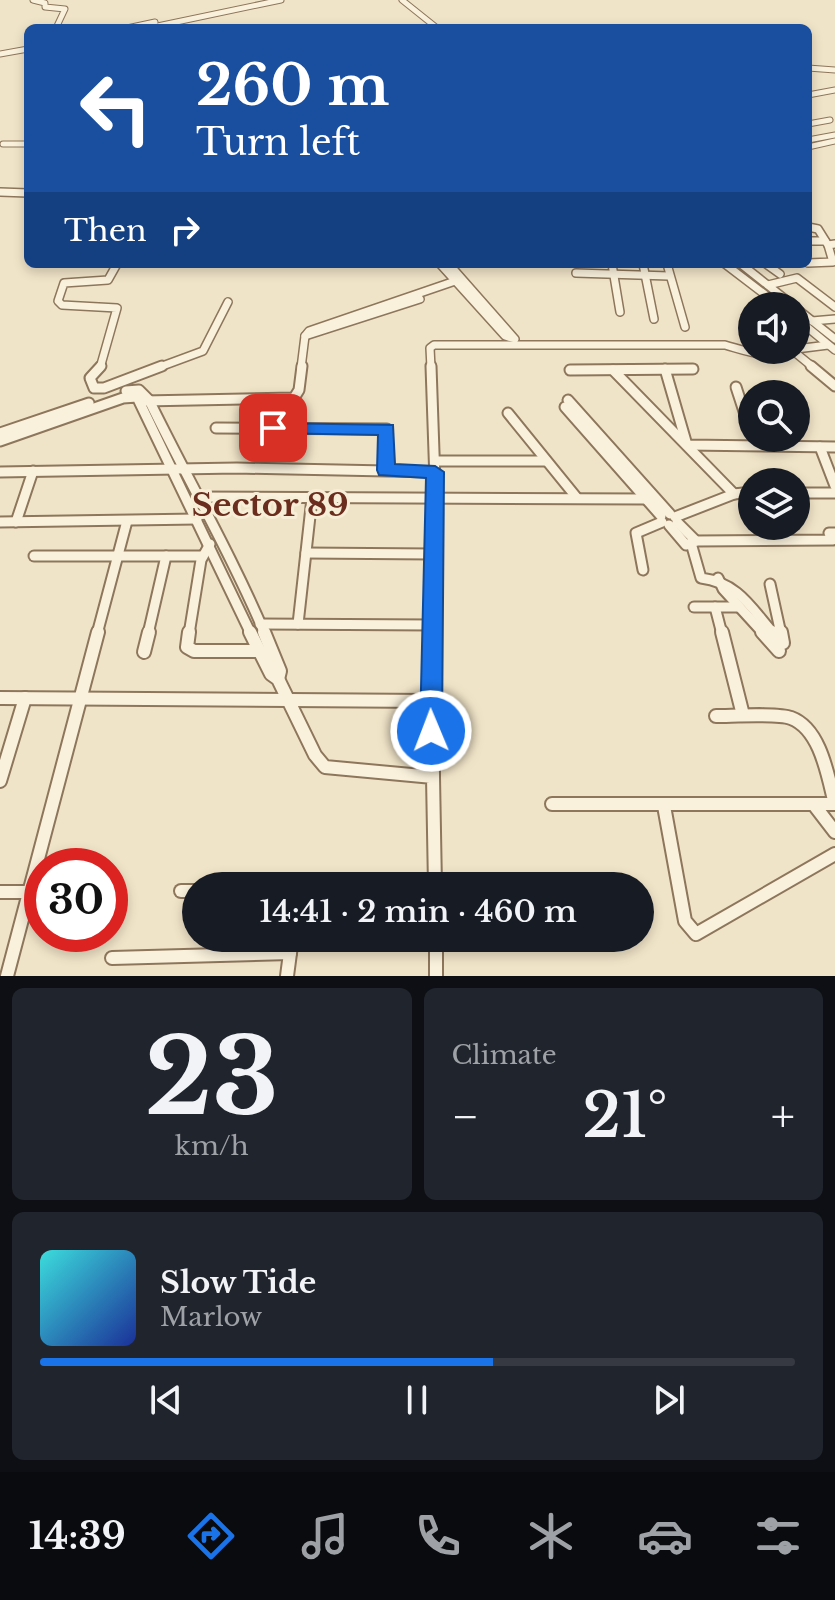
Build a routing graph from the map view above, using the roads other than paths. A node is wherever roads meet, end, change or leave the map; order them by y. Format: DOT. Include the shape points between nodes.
graph roads {
  1 [pos="33,0"];
  2 [pos="259,0"];
  3 [pos="281,0"];
  4 [pos="400,0"];
  5 [pos="58,24"];
  6 [pos="146,24"];
  7 [pos="167,24"];
  8 [pos="425,24"];
  9 [pos="432,24"];
  10 [pos="24,52"];
  11 [pos="0,57"];
  12 [pos="812,68"];
  13 [pos="835,70"];
  14 [pos="835,90"];
  15 [pos="812,94"];
  16 [pos="830,120"];
  17 [pos="812,123"];
  18 [pos="835,135"];
  19 [pos="812,139"];
  20 [pos="835,141"];
  21 [pos="1,144"];
  22 [pos="24,144"];
  23 [pos="812,146"];
  24 [pos="0,192"];
  25 [pos="24,193"];
  26 [pos="812,228"];
  27 [pos="829,243"];
  28 [pos="812,263"];
  29 [pos="115,268"];
  30 [pos="444,268"];
  31 [pos="451,268"];
  32 [pos="613,268"];
  33 [pos="644,268"];
  34 [pos="668,268"];
  35 [pos="730,268"];
  36 [pos="746,268"];
  37 [pos="772,268"];
  38 [pos="576,273"];
  39 [pos="614,274"];
  40 [pos="780,274"];
  41 [pos="645,275"];
  42 [pos="669,276"];
  43 [pos="460,283"];
  44 [pos="768,285"];
  45 [pos="762,292"];
  46 [pos="777,292"];
  47 [pos="228,302"];
  48 [pos="835,307"];
  49 [pos="620,312"];
  50 [pos="654,319"];
  51 [pos="835,319"];
  52 [pos="812,321"];
  53 [pos="685,327"];
  54 [pos="810,328"];
  55 [pos="833,345"];
  56 [pos="738,348"];
  57 [pos="810,348"];
  58 [pos="810,364"];
  59 [pos="665,369"];
  60 [pos="693,369"];
  61 [pos="570,370"];
  62 [pos="613,370"];
  63 [pos="835,386"];
  64 [pos="736,387"];
  65 [pos="738,393"];
  66 [pos="140,397"];
  67 [pos="508,413"];
  68 [pos="216,428"];
  69 [pos="0,433"];
  70 [pos="0,441"];
  71 [pos="738,441"];
  72 [pos="687,445"];
  73 [pos="810,446"];
  74 [pos="820,447"];
  75 [pos="835,447"];
  76 [pos="435,461"];
  77 [pos="546,461"];
  78 [pos="181,468"];
  79 [pos="169,469"];
  80 [pos="386,470"];
  81 [pos="33,471"];
  82 [pos="0,472"];
  83 [pos="435,472"];
  84 [pos="835,486"];
  85 [pos="810,493"];
  86 [pos="835,493"];
  87 [pos="734,494"];
  88 [pos="738,494"];
  89 [pos="196,497"];
  90 [pos="312,498"];
  91 [pos="435,498"];
  92 [pos="577,498"];
  93 [pos="646,499"];
  94 [pos="197,519"];
  95 [pos="669,519"];
  96 [pos="127,521"];
  97 [pos="0,522"];
  98 [pos="16,522"];
  99 [pos="835,533"];
  100 [pos="694,542"];
  101 [pos="210,544"];
  102 [pos="306,553"];
  103 [pos="432,554"];
  104 [pos="34,556"];
  105 [pos="117,556"];
  106 [pos="166,556"];
  107 [pos="202,556"];
  108 [pos="643,570"];
  109 [pos="718,578"];
  110 [pos="770,584"];
  111 [pos="694,607"];
  112 [pos="715,607"];
  113 [pos="738,607"];
  114 [pos="260,624"];
  115 [pos="298,624"];
  116 [pos="432,625"];
  117 [pos="259,651"];
  118 [pos="779,651"];
  119 [pos="144,652"];
  120 [pos="278,679"];
  121 [pos="0,698"];
  122 [pos="25,698"];
  123 [pos="289,699"];
  124 [pos="80,700"];
  125 [pos="430,701"];
  126 [pos="743,715"];
  127 [pos="716,716"];
  128 [pos="433,777"];
  129 [pos="0,781"];
  130 [pos="552,804"];
  131 [pos="664,806"];
  132 [pos="815,806"];
  133 [pos="835,832"];
  134 [pos="40,848"];
  135 [pos="835,854"];
  136 [pos="435,872"];
  137 [pos="0,892"];
  138 [pos="24,892"];
  139 [pos="24,908"];
  140 [pos="195,952"];
  141 [pos="290,952"];
  142 [pos="436,952"];
  143 [pos="112,958"];
  144 [pos="7,976"];
  145 [pos="287,976"];
  146 [pos="436,976"];
  1 -- 5 [label="street" via="65,9"];
  2 -- 6 [label="street"];
  3 -- 7 [label="street"];
  4 -- 8 [label="street"];
  4 -- 9 [label="street"];
  10 -- 11 [label="street"];
  12 -- 13 [label="street"];
  14 -- 15 [label="street"];
  16 -- 17 [label="street"];
  18 -- 19 [label="street"];
  20 -- 23 [label="street"];
  21 -- 22 [label="street"];
  24 -- 25 [label="street"];
  26 -- 27 [label="street"];
  27 -- 28 [label="street" via="833,262"];
  29 -- 47 [label="street" via="108,280 64,283 58,301 117,308 103,363 90,378 94,388 203,351"];
  30 -- 43 [label="street"];
  31 -- 43 [label="street"];
  32 -- 39 [label="street"];
  33 -- 41 [label="street"];
  34 -- 42 [label="street"];
  35 -- 45 [label="street"];
  36 -- 44 [label="street"];
  37 -- 40 [label="street"];
  38 -- 39 [label="street"];
  39 -- 41 [label="street"];
  39 -- 49 [label="street"];
  41 -- 42 [label="street"];
  41 -- 50 [label="street"];
  42 -- 53 [label="street"];
  43 -- 43 [label="street" via="515,339 505,336"];
  43 -- 66 [label="street" via="305,336 294,398"];
  44 -- 46 [label="street"];
  44 -- 48 [label="street" via="797,278"];
  51 -- 52 [label="street"];
  52 -- 55 [label="street"];
  54 -- 55 [label="street"];
  55 -- 57 [label="street"];
  56 -- 76 [label="street" via="434,345 430,350"];
  58 -- 63 [label="street"];
  59 -- 60 [label="street"];
  59 -- 62 [label="street"];
  59 -- 72 [label="street"];
  61 -- 62 [label="street"];
  62 -- 72 [label="street"];
  64 -- 65 [label="street"];
  66 -- 69 [label="street"];
  66 -- 70 [label="street"];
  66 -- 78 [label="street"];
  66 -- 79 [label="street"];
  67 -- 77 [label="street"];
  68 -- 80 [label="street" via="387,429"];
  71 -- 72 [label="street"];
  72 -- 87 [label="street"];
  73 -- 74 [label="street"];
  74 -- 75 [label="street"];
  74 -- 84 [label="street"];
  76 -- 77 [label="street"];
  76 -- 83 [label="street"];
  77 -- 92 [label="street"];
  78 -- 79 [label="street"];
  78 -- 80 [label="street"];
  78 -- 89 [label="street"];
  79 -- 81 [label="street"];
  79 -- 94 [label="street"];
  80 -- 83 [label="street"];
  81 -- 82 [label="street"];
  81 -- 98 [label="street"];
  83 -- 91 [label="street"];
  85 -- 86 [label="street"];
  87 -- 88 [label="street"];
  87 -- 95 [label="street"];
  89 -- 90 [label="street"];
  89 -- 114 [label="street"];
  90 -- 91 [label="street"];
  90 -- 102 [label="street"];
  91 -- 92 [label="street"];
  91 -- 103 [label="street"];
  92 -- 93 [label="street"];
  93 -- 95 [label="street"];
  93 -- 95 [label="street" via="566,403"];
  94 -- 96 [label="street"];
  94 -- 101 [label="street"];
  95 -- 100 [label="street" via="686,545"];
  95 -- 108 [label="street" via="636,533"];
  96 -- 98 [label="street"];
  96 -- 105 [label="street"];
  97 -- 98 [label="street"];
  99 -- 100 [label="street" via="829,533 833,540"];
  100 -- 109 [label="street" via="701,578"];
  101 -- 107 [label="street"];
  101 -- 117 [label="street"];
  102 -- 103 [label="street"];
  102 -- 115 [label="street"];
  103 -- 116 [label="street"];
  104 -- 105 [label="street"];
  105 -- 106 [label="street"];
  105 -- 124 [label="street"];
  106 -- 107 [label="street"];
  106 -- 119 [label="street"];
  107 -- 117 [label="street" via="187,647"];
  109 -- 110 [label="street" via="734,585 783,643"];
  109 -- 113 [label="street"];
  111 -- 112 [label="street"];
  112 -- 113 [label="street"];
  112 -- 126 [label="street"];
  113 -- 118 [label="street"];
  114 -- 115 [label="street"];
  114 -- 120 [label="street" via="280,671"];
  115 -- 116 [label="street"];
  116 -- 125 [label="street"];
  117 -- 120 [label="street"];
  120 -- 123 [label="street"];
  121 -- 122 [label="street"];
  122 -- 124 [label="street"];
  122 -- 129 [label="street"];
  123 -- 124 [label="street"];
  123 -- 125 [label="street"];
  123 -- 128 [label="street" via="325,767"];
  124 -- 134 [label="street"];
  125 -- 128 [label="street"];
  126 -- 127 [label="street"];
  126 -- 132 [label="street" via="790,717 811,734 835,804"];
  128 -- 136 [label="street"];
  130 -- 131 [label="street"];
  131 -- 132 [label="street"];
  131 -- 135 [label="street" via="685,921 696,934"];
  132 -- 133 [label="street"];
  137 -- 138 [label="street"];
  139 -- 144 [label="street"];
  140 -- 143 [label="street"];
  141 -- 145 [label="street"];
  142 -- 146 [label="street"];
}
